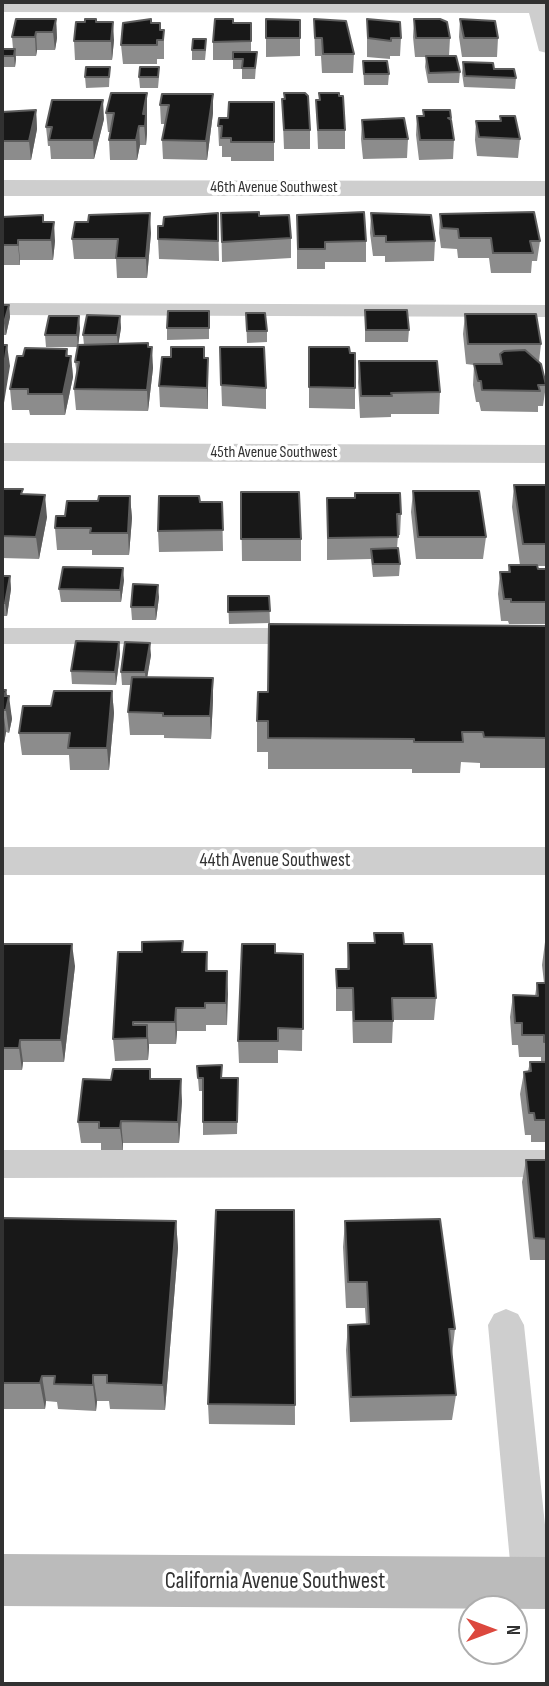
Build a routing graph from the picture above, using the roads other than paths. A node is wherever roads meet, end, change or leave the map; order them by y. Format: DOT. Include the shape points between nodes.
graph roads {
  1 [pos="2,6"];
  2 [pos="541,6"];
  3 [pos="547,46"];
  4 [pos="2,188"];
  5 [pos="547,188"];
  6 [pos="2,309"];
  7 [pos="547,310"];
  8 [pos="2,452"];
  9 [pos="547,454"];
  10 [pos="2,636"];
  11 [pos="323,636"];
  12 [pos="2,861"];
  13 [pos="547,861"];
  14 [pos="2,1164"];
  15 [pos="547,1164"];
  16 [pos="506,1325"];
  17 [pos="2,1580"];
  18 [pos="539,1583"];
  1 -- 2 [label="street"];
  2 -- 3 [label="street"];
  4 -- 5 [label="street, 46th Avenue Southwest"];
  6 -- 7 [label="lane"];
  8 -- 9 [label="street, 45th Avenue Southwest"];
  10 -- 11 [label="lane"];
  12 -- 13 [label="street, 44th Avenue Southwest"];
  14 -- 15 [label="lane"];
  16 -- 18 [label="lane"];
  17 -- 18 [label="main road, California Avenue Southwest"];
}
